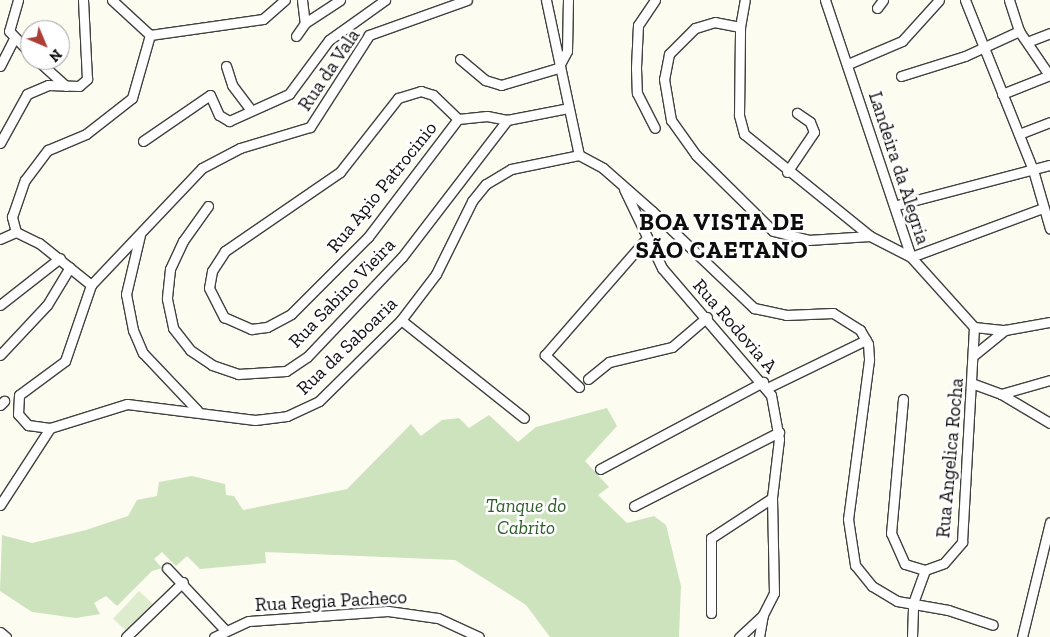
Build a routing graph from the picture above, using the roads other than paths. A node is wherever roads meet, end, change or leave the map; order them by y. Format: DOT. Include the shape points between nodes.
graph roads {
  1 [pos="18,0"];
  2 [pos="83,0"];
  3 [pos="112,0"];
  4 [pos="285,0"];
  5 [pos="302,0"];
  6 [pos="340,0"];
  7 [pos="385,0"];
  8 [pos="467,0"];
  9 [pos="546,0"];
  10 [pos="568,0"];
  11 [pos="655,0"];
  12 [pos="746,0"];
  13 [pos="825,0"];
  14 [pos="884,0"];
  15 [pos="939,0"];
  16 [pos="965,0"];
  17 [pos="1009,0"];
  18 [pos="877,8"];
  19 [pos="305,23"];
  20 [pos="740,27"];
  21 [pos="1019,31"];
  22 [pos="1050,33"];
  23 [pos="150,36"];
  24 [pos="296,36"];
  25 [pos="14,39"];
  26 [pos="1027,42"];
  27 [pos="20,44"];
  28 [pos="984,47"];
  29 [pos="460,59"];
  30 [pos="848,64"];
  31 [pos="0,66"];
  32 [pos="226,66"];
  33 [pos="558,68"];
  34 [pos="48,70"];
  35 [pos="1049,75"];
  36 [pos="901,76"];
  37 [pos="66,86"];
  38 [pos="1002,94"];
  39 [pos="568,108"];
  40 [pos="251,110"];
  41 [pos="798,113"];
  42 [pos="458,119"];
  43 [pos="507,120"];
  44 [pos="1050,122"];
  45 [pos="655,128"];
  46 [pos="1019,134"];
  47 [pos="143,141"];
  48 [pos="0,142"];
  49 [pos="580,155"];
  50 [pos="1050,165"];
  51 [pos="1033,170"];
  52 [pos="786,172"];
  53 [pos="622,187"];
  54 [pos="208,206"];
  55 [pos="897,206"];
  56 [pos="1044,208"];
  57 [pos="1050,229"];
  58 [pos="16,232"];
  59 [pos="140,232"];
  60 [pos="870,236"];
  61 [pos="646,238"];
  62 [pos="0,239"];
  63 [pos="911,257"];
  64 [pos="60,258"];
  65 [pos="70,267"];
  66 [pos="91,285"];
  67 [pos="0,305"];
  68 [pos="707,317"];
  69 [pos="401,320"];
  70 [pos="1050,322"];
  71 [pos="974,327"];
  72 [pos="1005,330"];
  73 [pos="867,342"];
  74 [pos="0,354"];
  75 [pos="974,355"];
  76 [pos="588,380"];
  77 [pos="1050,380"];
  78 [pos="974,384"];
  79 [pos="765,385"];
  80 [pos="579,387"];
  81 [pos="1001,394"];
  82 [pos="903,399"];
  83 [pos="198,410"];
  84 [pos="524,418"];
  85 [pos="1050,424"];
  86 [pos="50,428"];
  87 [pos="779,432"];
  88 [pos="600,469"];
  89 [pos="772,498"];
  90 [pos="0,505"];
  91 [pos="634,506"];
  92 [pos="1050,522"];
  93 [pos="167,568"];
  94 [pos="925,570"];
  95 [pos="184,582"];
  96 [pos="913,603"];
  97 [pos="711,613"];
  98 [pos="763,615"];
  99 [pos="993,625"];
  100 [pos="224,629"];
  101 [pos="0,632"];
  102 [pos="6,637"];
  103 [pos="126,637"];
  104 [pos="214,637"];
  105 [pos="479,637"];
  106 [pos="739,637"];
  107 [pos="759,637"];
  108 [pos="912,637"];
  109 [pos="1022,637"];
  1 -- 25 [label="street" via="9,28"];
  2 -- 37 [label="street" via="89,73 84,83"];
  3 -- 23 [label="street"];
  4 -- 23 [label="street" via="263,19"];
  5 -- 19 [label="street"];
  6 -- 19 [label="street"];
  7 -- 40 [label="street" via="329,40 289,94"];
  8 -- 59 [label="street, Rua da Vala" via="369,35 310,127 240,148 208,165"];
  9 -- 33 [label="street"];
  10 -- 33 [label="street" via="567,51"];
  11 -- 45 [label="street" via="638,26 636,68 637,93"];
  12 -- 20 [label="street"];
  13 -- 30 [label="street, Landeira da Alegria"];
  14 -- 18 [label="street"];
  15 -- 30 [label="street" via="902,41"];
  16 -- 28 [label="street"];
  17 -- 21 [label="street"];
  19 -- 24 [label="street"];
  20 -- 52 [label="street" via="740,126 752,143"];
  20 -- 60 [label="street" via="715,22 695,28 668,54 664,79 671,120 696,155 773,231 808,240"];
  21 -- 26 [label="street"];
  21 -- 28 [label="street"];
  22 -- 26 [label="street"];
  23 -- 58 [label="street" via="132,98 86,134 48,150 24,180 12,217"];
  25 -- 27 [label="street"];
  25 -- 31 [label="street"];
  26 -- 35 [label="street"];
  28 -- 36 [label="street"];
  28 -- 38 [label="street"];
  29 -- 33 [label="street" via="485,80 501,85"];
  30 -- 55 [label="street, Landeira da Alegria"];
  32 -- 40 [label="street" via="232,85"];
  33 -- 39 [label="street"];
  34 -- 37 [label="street"];
  35 -- 38 [label="street"];
  37 -- 48 [label="street" via="48,85 27,94"];
  38 -- 46 [label="street"];
  39 -- 43 [label="street, Rua Apio Patrocinio"];
  39 -- 49 [label="street"];
  40 -- 47 [label="street" via="229,121 219,115 210,95"];
  41 -- 52 [label="street" via="810,122 814,132"];
  42 -- 42 [label="street, Rua Apio Patrocinio" via="368,237 291,314 267,328 251,329 224,317 209,288 212,271 225,251 340,172 398,98 422,91 433,95"];
  42 -- 43 [label="street, Rua Apio Patrocinio" via="487,116"];
  43 -- 54 [label="street, Rua Sabino Vieira" via="402,257 307,357 286,371 238,374 212,365 190,350 173,328 167,299 170,269 183,241"];
  44 -- 46 [label="street"];
  46 -- 51 [label="street"];
  49 -- 53 [label="street"];
  49 -- 69 [label="street, Rua da Saboaria" via="511,169 486,184 472,201 436,274"];
  50 -- 51 [label="street"];
  51 -- 55 [label="street"];
  51 -- 56 [label="street"];
  52 -- 60 [label="street"];
  53 -- 61 [label="street, Rua Rodovia A"];
  53 -- 73 [label="street" via="754,308 786,315 833,313 848,319"];
  55 -- 63 [label="street, Landeira da Alegria"];
  56 -- 57 [label="street"];
  56 -- 63 [label="street"];
  58 -- 62 [label="street"];
  58 -- 64 [label="street"];
  59 -- 66 [label="street, Rua da Vala"];
  59 -- 83 [label="street" via="126,294 134,330 149,361"];
  60 -- 63 [label="street"];
  61 -- 68 [label="street, Rua Rodovia A" via="662,268"];
  61 -- 80 [label="street" via="545,355"];
  63 -- 71 [label="street, Landeira da Alegria"];
  64 -- 65 [label="street"];
  64 -- 67 [label="street"];
  65 -- 66 [label="street"];
  65 -- 74 [label="street" via="47,305"];
  66 -- 86 [label="street, Rua da Saboaria" via="65,361 24,387 17,401 22,422 35,429"];
  68 -- 76 [label="street" via="672,347 609,362"];
  68 -- 79 [label="street, Rua Rodovia A"];
  69 -- 83 [label="street, Rua da Saboaria" via="319,401 298,413 265,420"];
  69 -- 84 [label="street"];
  70 -- 72 [label="street"];
  71 -- 72 [label="street"];
  71 -- 75 [label="street, Rua Angelica Rocha"];
  72 -- 75 [label="street"];
  73 -- 79 [label="street"];
  73 -- 96 [label="street" via="848,519 851,550 855,565 872,586 897,601"];
  75 -- 78 [label="street, Rua Angelica Rocha"];
  77 -- 81 [label="street"];
  78 -- 81 [label="street"];
  78 -- 94 [label="street, Rua Angelica Rocha" via="962,542 949,560"];
  79 -- 87 [label="street, Rua Rodovia A"];
  79 -- 88 [label="street"];
  81 -- 85 [label="street"];
  82 -- 94 [label="street" via="891,534 905,564"];
  83 -- 86 [label="street, Rua da Saboaria" via="127,404"];
  86 -- 90 [label="street"];
  87 -- 89 [label="street, Rua Rodovia A"];
  87 -- 91 [label="street"];
  89 -- 97 [label="street" via="711,538"];
  89 -- 98 [label="street, Rua Rodovia A" via="774,587"];
  92 -- 109 [label="street"];
  93 -- 95 [label="street"];
  94 -- 96 [label="street"];
  95 -- 100 [label="street"];
  95 -- 103 [label="street"];
  96 -- 99 [label="street"];
  96 -- 108 [label="street"];
  98 -- 106 [label="street, Rua Rodovia A"];
  98 -- 107 [label="street"];
  100 -- 104 [label="street, Rua Regia Pacheco"];
  100 -- 105 [label="street, Rua Regia Pacheco" via="290,615 388,611 438,618"];
  101 -- 102 [label="street"];
}
